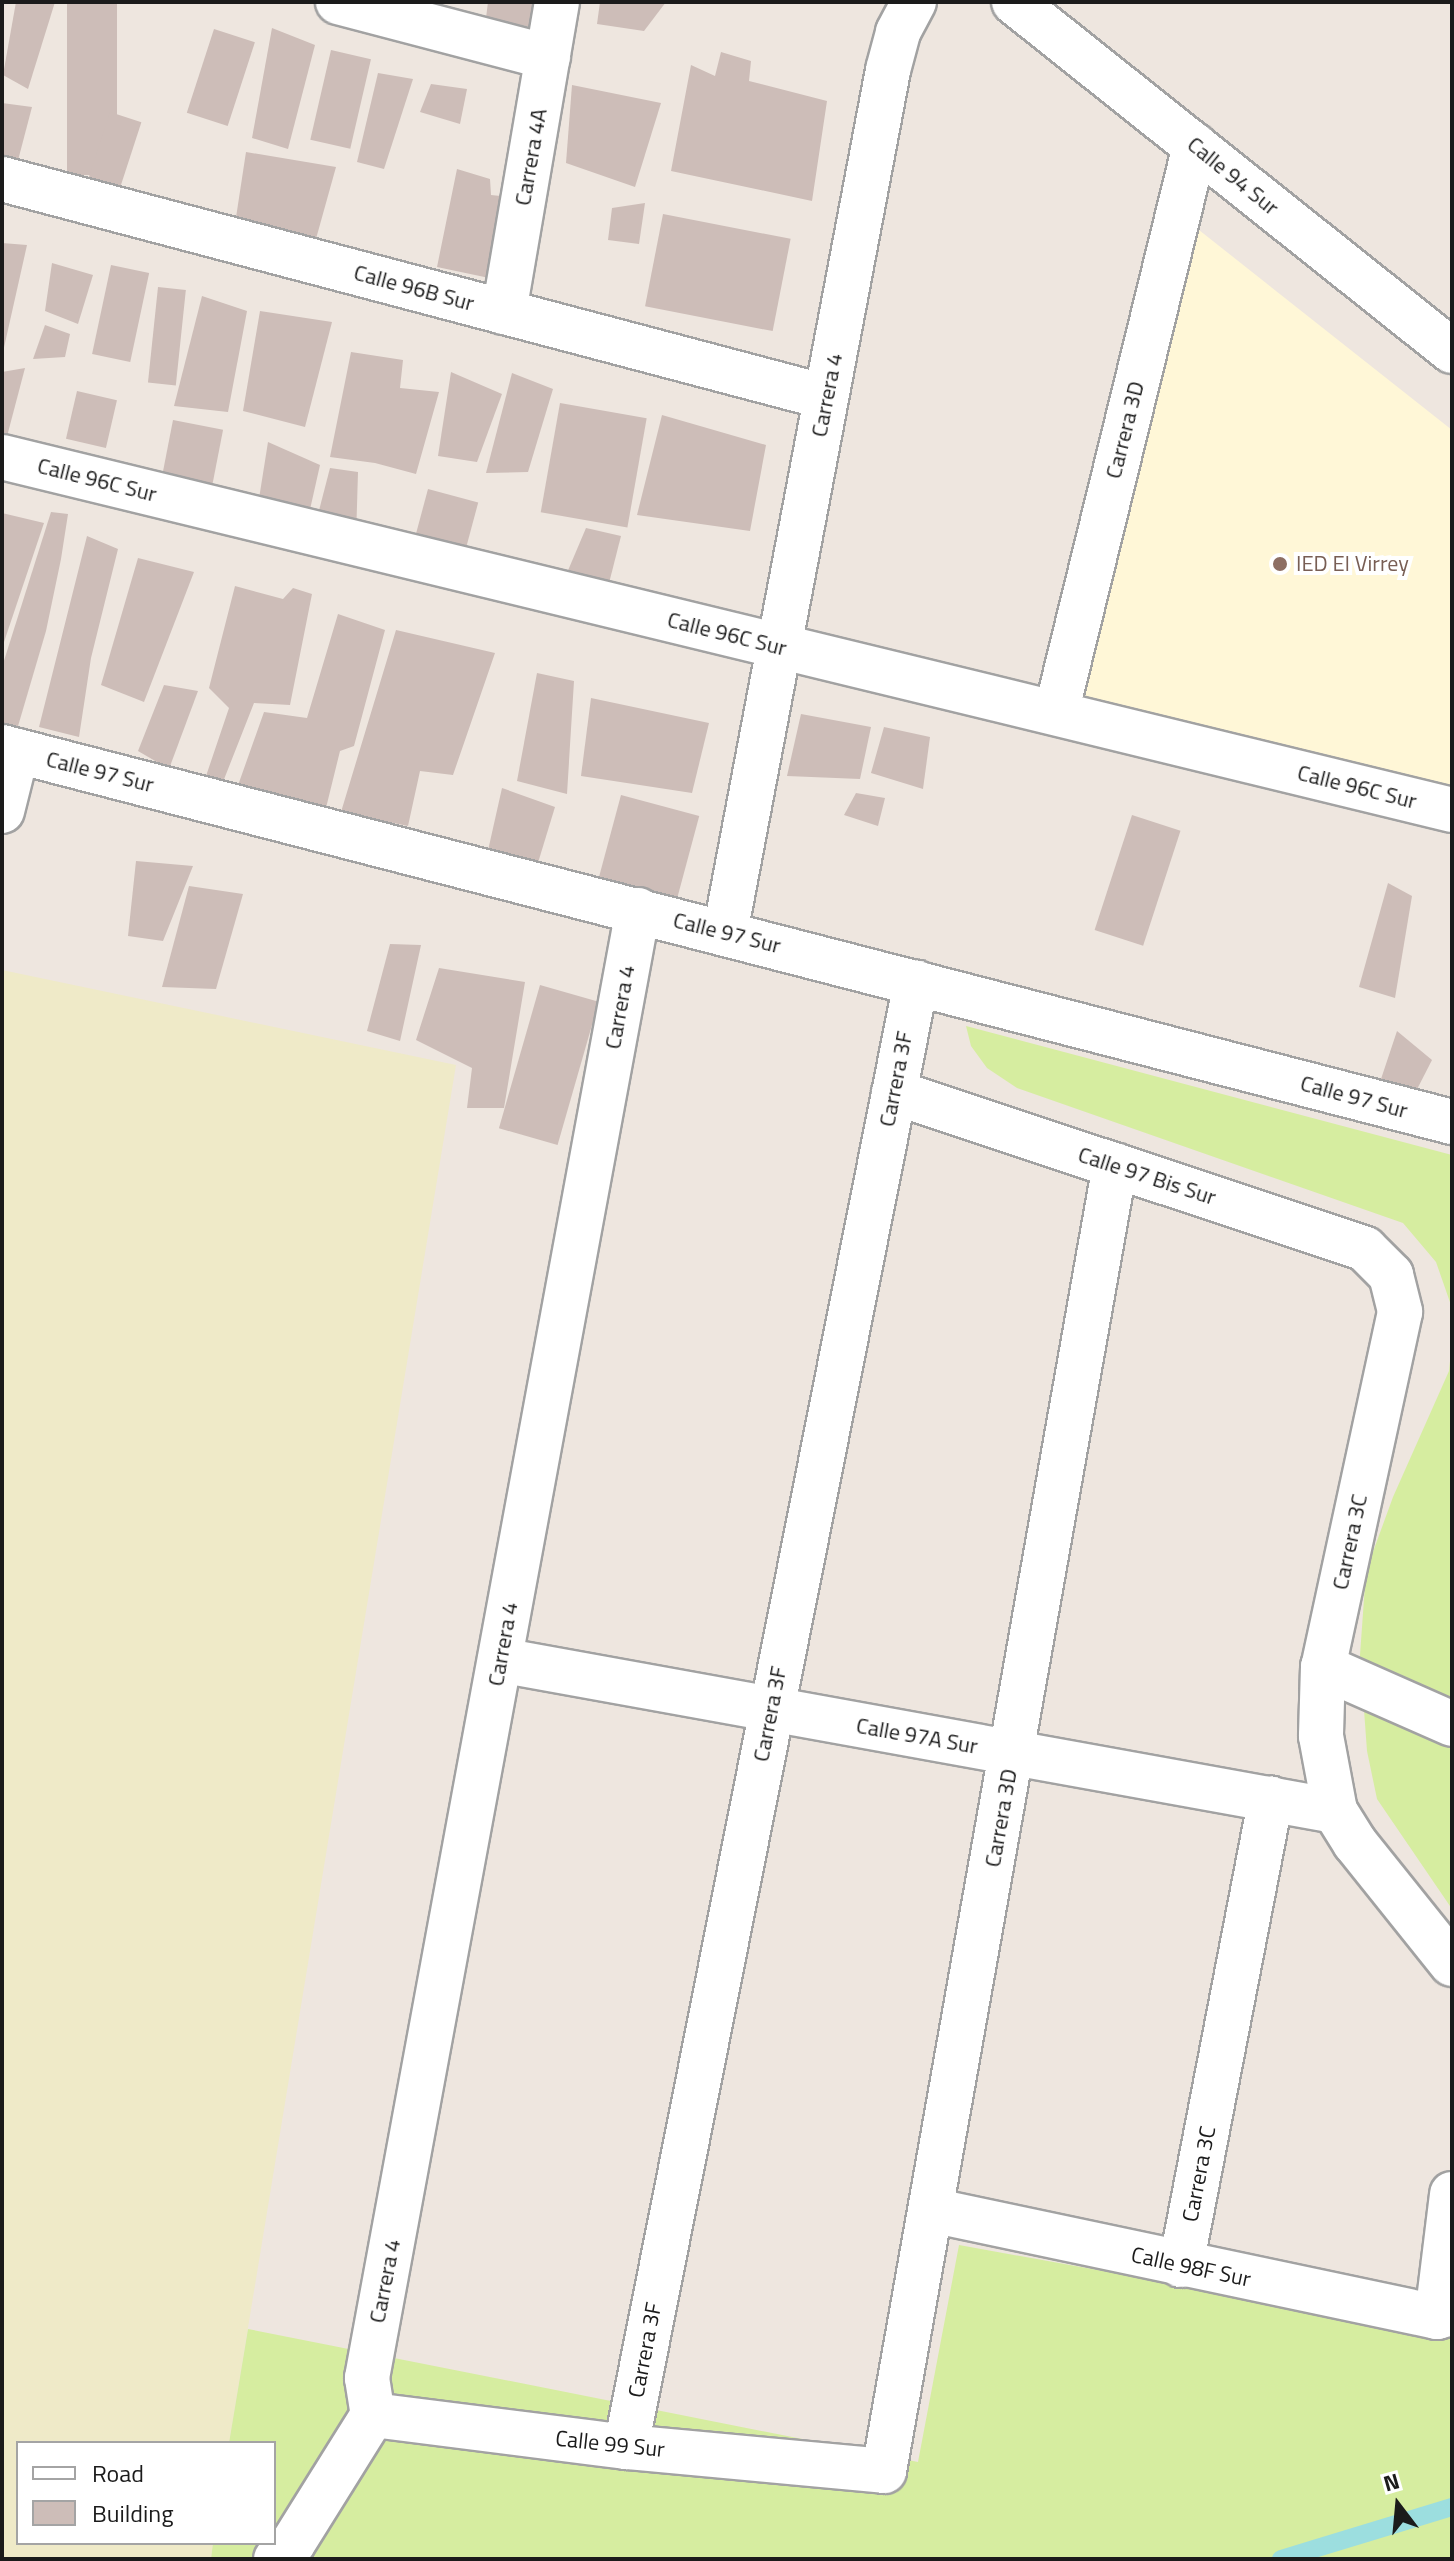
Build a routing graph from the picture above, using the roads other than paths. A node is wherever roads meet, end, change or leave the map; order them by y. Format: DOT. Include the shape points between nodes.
graph roads {
  1 [pos="338,2"];
  2 [pos="557,2"];
  3 [pos="914,2"];
  4 [pos="1014,2"];
  5 [pos="548,57"];
  6 [pos="1195,146"];
  7 [pos="2,179"];
  8 [pos="504,312"];
  9 [pos="1452,351"];
  10 [pos="826,397"];
  11 [pos="2,457"];
  12 [pos="779,647"];
  13 [pos="1056,713"];
  14 [pos="9,749"];
  15 [pos="1452,810"];
  16 [pos="2,811"];
  17 [pos="638,910"];
  18 [pos="725,933"];
  19 [pos="916,982"];
  20 [pos="894,1092"];
  21 [pos="1452,1122"];
  22 [pos="1115,1165"];
  23 [pos="1391,1275"];
  24 [pos="500,1660"];
  25 [pos="1323,1667"];
  26 [pos="771,1710"];
  27 [pos="1452,1724"];
  28 [pos="1013,1753"];
  29 [pos="1271,1799"];
  30 [pos="1335,1811"];
  31 [pos="1452,1964"];
  32 [pos="1452,2194"];
  33 [pos="931,2210"];
  34 [pos="1181,2265"];
  35 [pos="1445,2315"];
  36 [pos="370,2396"];
  37 [pos="626,2447"];
  38 [pos="884,2471"];
  39 [pos="276,2559"];
  1 -- 5 [label="street"];
  2 -- 5 [label="street, Carrera 4A"];
  3 -- 10 [label="street, Carrera 4" via="898,32 888,70"];
  4 -- 6 [label="street, Calle 94 Sur"];
  5 -- 8 [label="street, Carrera 4A"];
  6 -- 9 [label="street, Calle 94 Sur"];
  6 -- 13 [label="street, Carrera 3D"];
  7 -- 8 [label="street, Calle 96B Sur"];
  8 -- 10 [label="street, Calle 96B Sur"];
  10 -- 12 [label="street, Carrera 4"];
  11 -- 12 [label="street, Calle 96C Sur"];
  12 -- 13 [label="street, Calle 96C Sur"];
  12 -- 18 [label="street, Carrera 4"];
  13 -- 15 [label="street, Calle 96C Sur"];
  14 -- 16 [label="street"];
  14 -- 17 [label="street, Calle 97 Sur"];
  17 -- 18 [label="street, Calle 97 Sur"];
  17 -- 24 [label="street, Carrera 4"];
  18 -- 19 [label="street, Calle 97 Sur"];
  19 -- 20 [label="street, Carrera 3F"];
  19 -- 21 [label="street, Calle 97 Sur"];
  20 -- 22 [label="street, Calle 97 Bis Sur"];
  20 -- 26 [label="street, Carrera 3F"];
  22 -- 23 [label="street, Calle 97 Bis Sur" via="1365,1249"];
  22 -- 28 [label="street, Carrera 3D"];
  23 -- 25 [label="street, Carrera 3C" via="1400,1312"];
  24 -- 26 [label="street, Calle 97A Sur"];
  24 -- 36 [label="street, Carrera 4"];
  25 -- 27 [label="street"];
  25 -- 30 [label="street, Carrera 3C" via="1321,1736"];
  26 -- 28 [label="street, Calle 97A Sur"];
  26 -- 37 [label="street, Carrera 3F"];
  28 -- 29 [label="street, Calle 97A Sur"];
  28 -- 33 [label="street, Carrera 3D"];
  29 -- 30 [label="street, Calle 97A Sur"];
  29 -- 34 [label="street, Carrera 3C"];
  30 -- 31 [label="street"];
  32 -- 35 [label="street"];
  33 -- 34 [label="street, Calle 98F Sur"];
  33 -- 38 [label="street, Carrera 3D"];
  34 -- 35 [label="street, Calle 98F Sur"];
  36 -- 37 [label="street, Calle 99 Sur"];
  36 -- 39 [label="street" via="293,2543"];
  37 -- 38 [label="street, Calle 99 Sur"];
}
